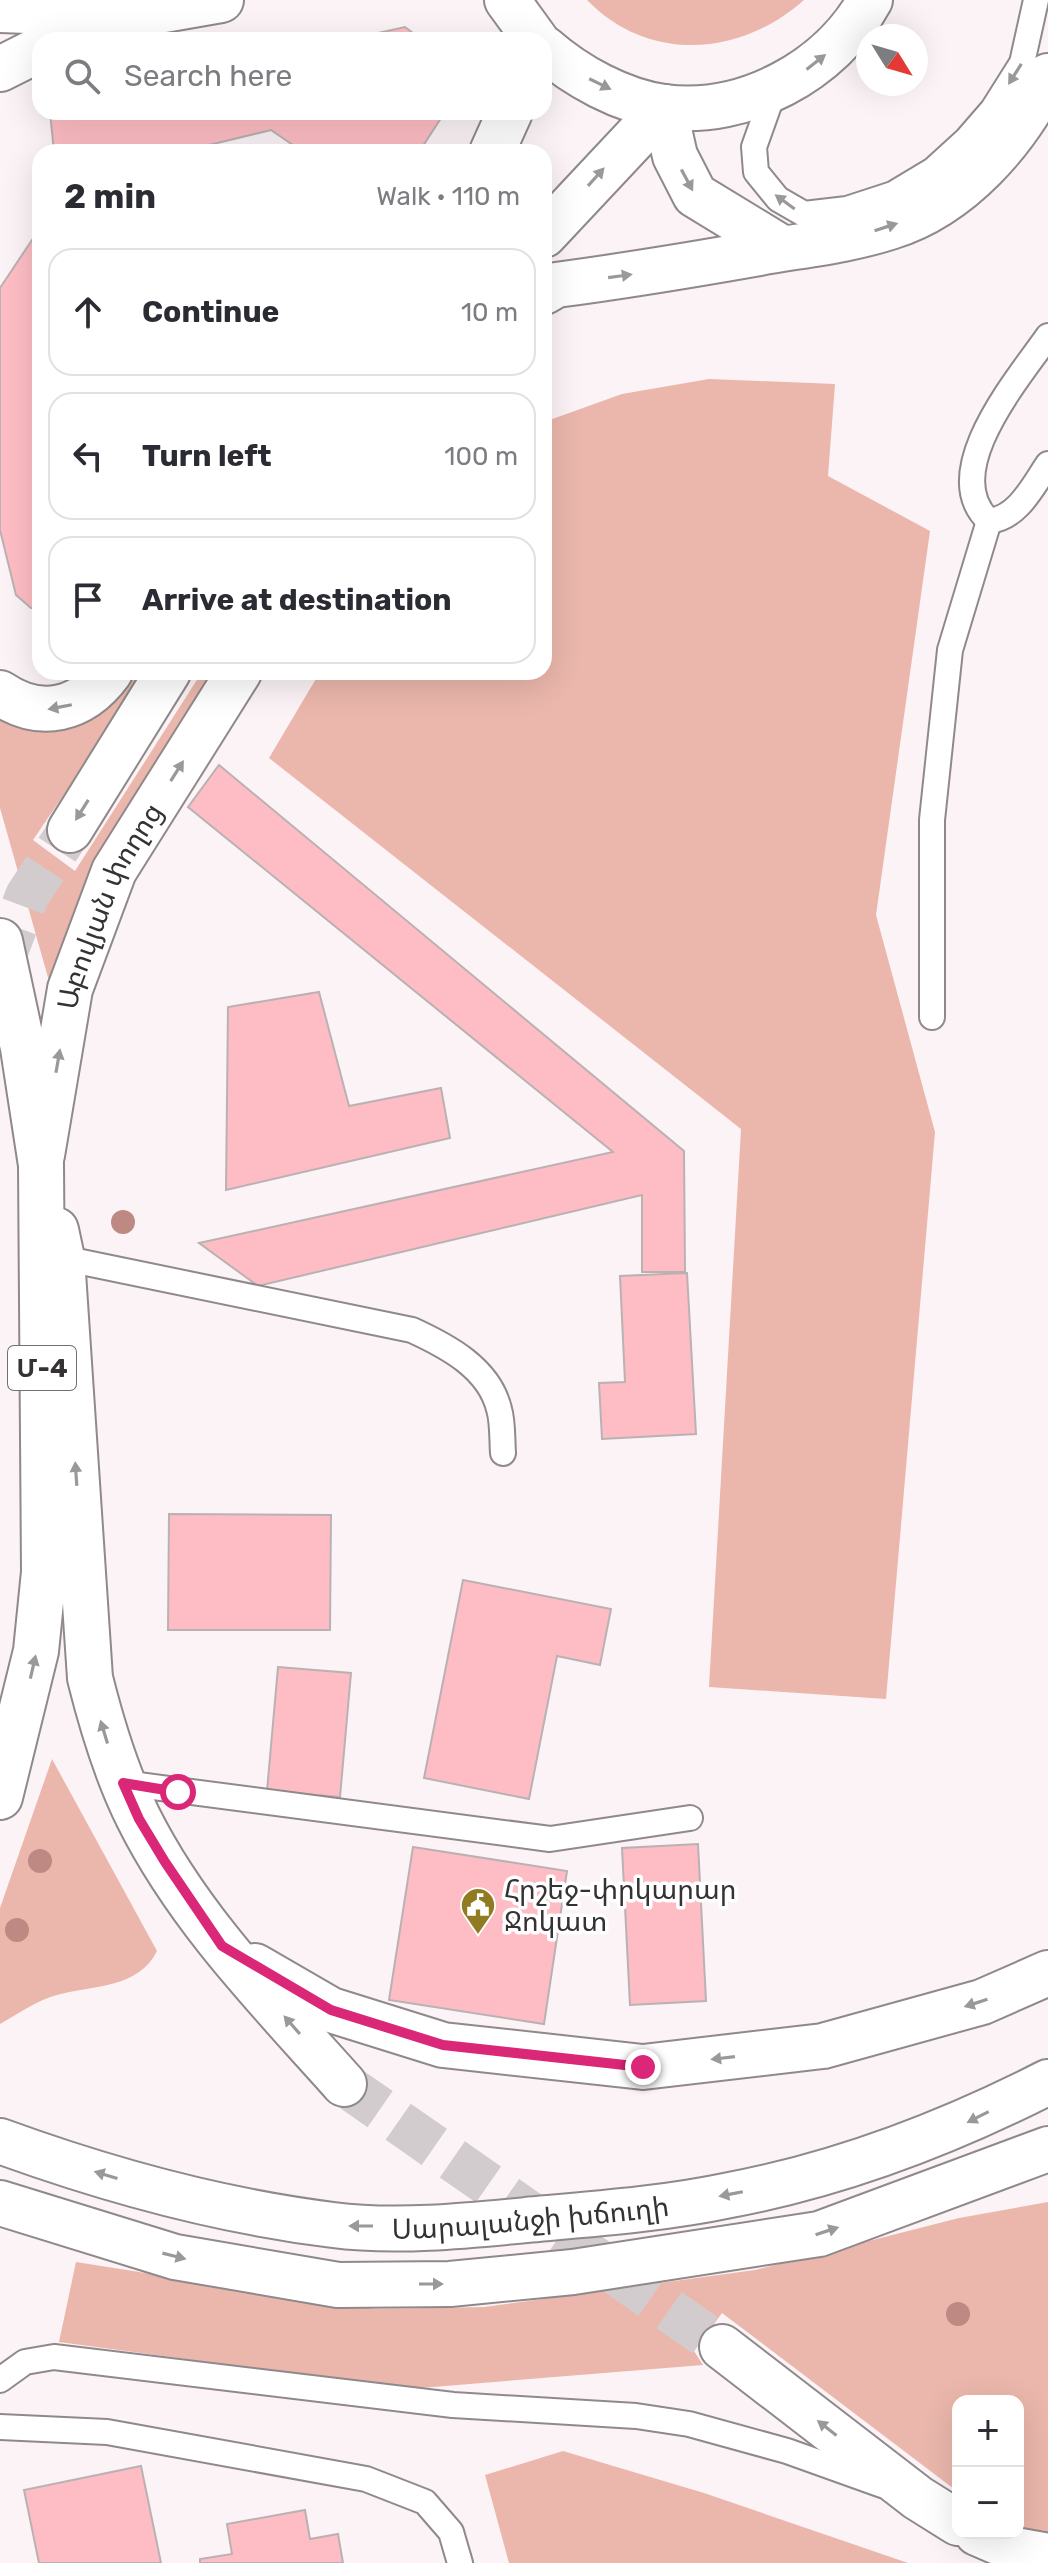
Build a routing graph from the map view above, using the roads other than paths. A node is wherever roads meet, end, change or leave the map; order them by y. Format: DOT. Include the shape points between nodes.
graph roads {
  1 [pos="221,0"];
  2 [pos="507,0"];
  3 [pos="870,0"];
  4 [pos="1036,0"];
  5 [pos="135,15"];
  6 [pos="20,17"];
  7 [pos="87,32"];
  8 [pos="530,32"];
  9 [pos="552,55"];
  10 [pos="0,69"];
  11 [pos="1048,76"];
  12 [pos="775,88"];
  13 [pos="664,107"];
  14 [pos="506,120"];
  15 [pos="496,144"];
  16 [pos="552,226"];
  17 [pos="782,248"];
  18 [pos="552,287"];
  19 [pos="1048,336"];
  20 [pos="1048,464"];
  21 [pos="989,521"];
  22 [pos="104,680"];
  23 [pos="163,680"];
  24 [pos="234,680"];
  25 [pos="0,693"];
  26 [pos="70,830"];
  27 [pos="0,941"];
  28 [pos="932,1017"];
  29 [pos="41,1165"];
  30 [pos="62,1258"];
  31 [pos="503,1453"];
  32 [pos="123,1783"];
  33 [pos="0,1797"];
  34 [pos="690,1818"];
  35 [pos="222,1946"];
  36 [pos="1048,1973"];
  37 [pos="1048,2082"];
  38 [pos="344,2084"];
  39 [pos="19,2148"];
  40 [pos="1048,2149"];
  41 [pos="979,2175"];
  42 [pos="1048,2177"];
  43 [pos="9,2206"];
  44 [pos="722,2347"];
  45 [pos="0,2380"];
  46 [pos="0,2427"];
  47 [pos="918,2498"];
  48 [pos="952,2519"];
  49 [pos="991,2539"];
  50 [pos="1048,2556"];
  51 [pos="460,2563"];
  1 -- 5 [label="main road"];
  2 -- 8 [label="main road"];
  12 -- 3 [label="main road, one-way" via="825,56"];
  4 -- 12 [label="lane, one-way" via="1022,63 993,109 933,170 893,194 847,209 804,214 778,199 756,172 754,147"];
  5 -- 6 [label="main road"];
  5 -- 7 [label="main road"];
  6 -- 10 [label="main road"];
  9 -- 13 [label="main road, one-way" via="567,68 627,97"];
  17 -- 11 [label="main road, one-way" via="893,227 946,198 995,156 1028,117"];
  12 -- 13 [label="main road" via="719,105"];
  16 -- 13 [label="main road, one-way"];
  13 -- 17 [label="main road, one-way" via="675,156 695,195"];
  14 -- 15 [label="main road"];
  18 -- 17 [label="main road, one-way"];
  19 -- 21 [label="lane" via="988,422 971,474 978,510"];
  20 -- 21 [label="lane" via="1004,519"];
  21 -- 28 [label="lane" via="950,650 932,820"];
  22 -- 25 [label="main road, one-way" via="82,702 61,709 26,707"];
  23 -- 26 [label="main road, one-way"];
  29 -- 24 [label="main road, Աբովյան փողոց, one-way" via="70,989 114,871"];
  27 -- 29 [label="main road, Մ-4"];
  29 -- 30 [label="main road"];
  33 -- 29 [label="main road, Մ-4, one-way" via="36,1651 44,1572"];
  30 -- 31 [label="lane" via="412,1330 448,1347 485,1379 499,1408"];
  32 -- 30 [label="main road, one-way" via="90,1678"];
  32 -- 34 [label="lane" via="550,1839"];
  32 -- 35 [label="main road" via="165,1862"];
  36 -- 35 [label="main road, one-way" via="982,2002 823,2046 643,2067 443,2045 331,2010"];
  38 -- 35 [label="main road, one-way"];
  37 -- 39 [label="main road, Սարալանջի խճուղի, one-way" via="966,2123 848,2164 731,2195 458,2226 335,2226 173,2195"];
  40 -- 41 [label="main road, Սարալանջի խճուղի"];
  41 -- 42 [label="main road"];
  43 -- 41 [label="main road, Սարալանջի խճուղի, one-way" via="175,2257 338,2285 450,2284 573,2272 819,2234"];
  47 -- 44 [label="main road, one-way"];
  45 -- 47 [label="lane" via="25,2362 54,2357 453,2405 636,2416 689,2424 787,2451"];
  46 -- 51 [label="lane" via="107,2432 366,2479 425,2502 451,2532"];
  47 -- 48 [label="main road"];
  49 -- 50 [label="main road"];
}
